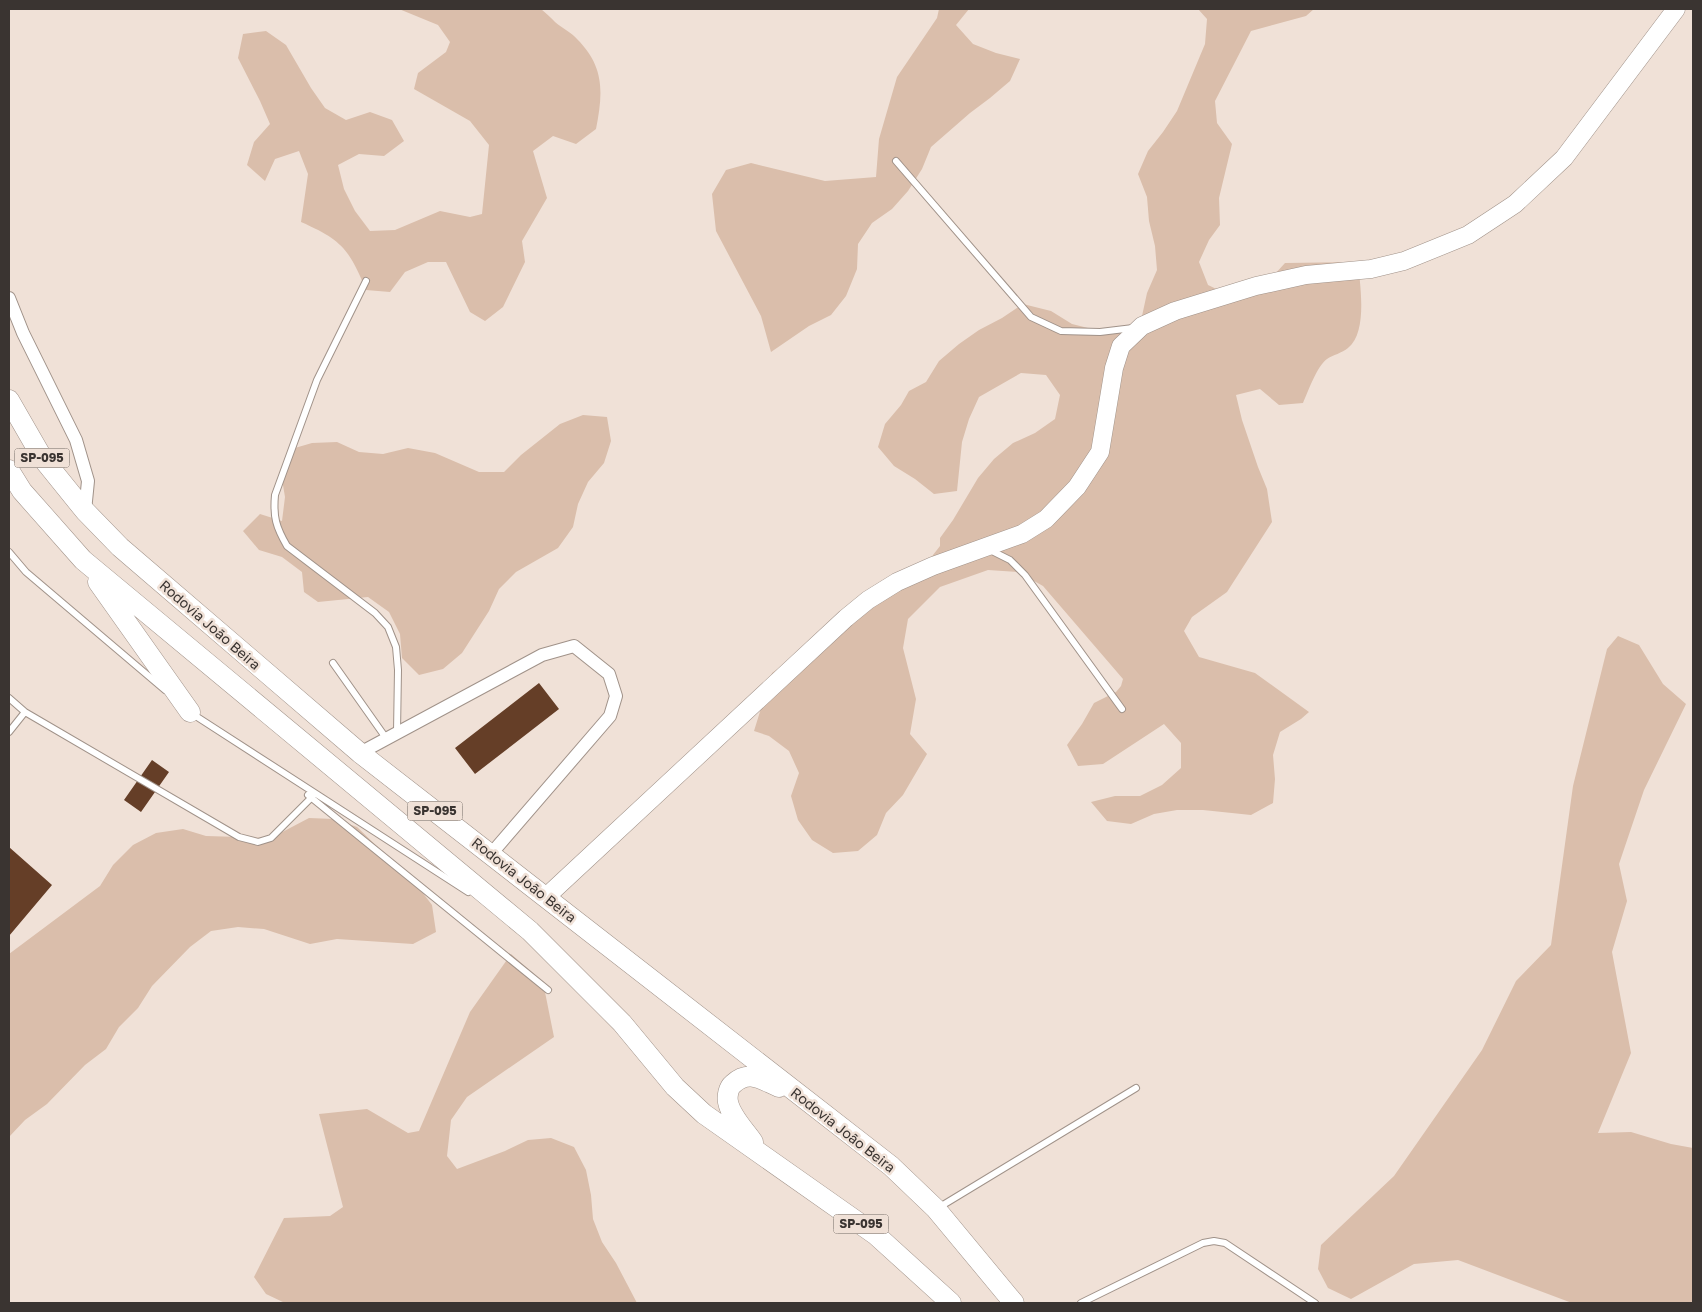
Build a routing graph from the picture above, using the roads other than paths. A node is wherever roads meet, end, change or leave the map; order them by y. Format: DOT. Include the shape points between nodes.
graph roads {
  1 [pos="1676,9"];
  2 [pos="896,161"];
  3 [pos="366,280"];
  4 [pos="9,298"];
  5 [pos="1142,326"];
  6 [pos="9,400"];
  7 [pos="9,470"];
  8 [pos="85,511"];
  9 [pos="985,547"];
  10 [pos="9,552"];
  11 [pos="82,560"];
  12 [pos="334,663"];
  13 [pos="9,698"];
  14 [pos="1122,709"];
  15 [pos="24,712"];
  16 [pos="190,712"];
  17 [pos="9,732"];
  18 [pos="392,735"];
  19 [pos="360,753"];
  20 [pos="280,772"];
  21 [pos="312,797"];
  22 [pos="491,854"];
  23 [pos="472,894"];
  24 [pos="546,896"];
  25 [pos="480,899"];
  26 [pos="530,931"];
  27 [pos="548,990"];
  28 [pos="1136,1088"];
  29 [pos="799,1096"];
  30 [pos="763,1155"];
  31 [pos="936,1209"];
  32 [pos="952,1303"];
  33 [pos="1014,1303"];
  34 [pos="1081,1303"];
  35 [pos="1315,1303"];
  1 -- 5 [label="street" via="1564,158 1515,204 1468,235 1404,261 1371,269 1306,275 1256,286 1174,311"];
  2 -- 5 [label="lane" via="1031,317 1061,330 1100,332"];
  3 -- 18 [label="lane" via="317,380 275,495 274,511 278,531 287,546 375,613 388,627 396,647 398,670"];
  4 -- 8 [label="street" via="76,440 88,482"];
  5 -- 9 [label="street" via="1121,346 1114,368 1100,452 1077,487 1046,519 1022,534"];
  6 -- 8 [label="main road, Rodovia João Beira / SP-095" via="43,459"];
  7 -- 11 [label="main road, SP-095" via="22,492"];
  8 -- 19 [label="main road, Rodovia João Beira / SP-095" via="120,547"];
  9 -- 14 [label="lane" via="1010,560 1025,575"];
  9 -- 24 [label="street" via="897,582 868,600 838,624"];
  10 -- 16 [label="lane" via="26,572"];
  11 -- 16 [label="main road"];
  11 -- 26 [label="main road, SP-095"];
  12 -- 18 [label="lane"];
  13 -- 15 [label="lane"];
  15 -- 17 [label="lane"];
  15 -- 21 [label="lane" via="239,837 258,842 271,838"];
  16 -- 20 [label="lane"];
  18 -- 19 [label="street"];
  18 -- 22 [label="street" via="542,655 574,646 609,674 616,696 610,716"];
  19 -- 22 [label="main road, Rodovia João Beira / SP-095"];
  20 -- 21 [label="lane"];
  20 -- 23 [label="lane"];
  21 -- 27 [label="lane"];
  22 -- 24 [label="main road, Rodovia João Beira / SP-095"];
  24 -- 29 [label="main road, Rodovia João Beira / SP-095"];
  25 -- 26 [label="lane"];
  26 -- 30 [label="main road, SP-095" via="622,1022 675,1087 704,1114"];
  28 -- 31 [label="lane"];
  29 -- 30 [label="main road" via="751,1076 739,1078 729,1087 727,1101 734,1116"];
  29 -- 31 [label="main road, Rodovia João Beira / SP-095" via="891,1166"];
  30 -- 32 [label="main road, SP-095" via="876,1235"];
  31 -- 33 [label="main road, Rodovia João Beira / SP-095"];
  34 -- 35 [label="lane" via="1203,1243 1214,1241 1224,1244"];
}
